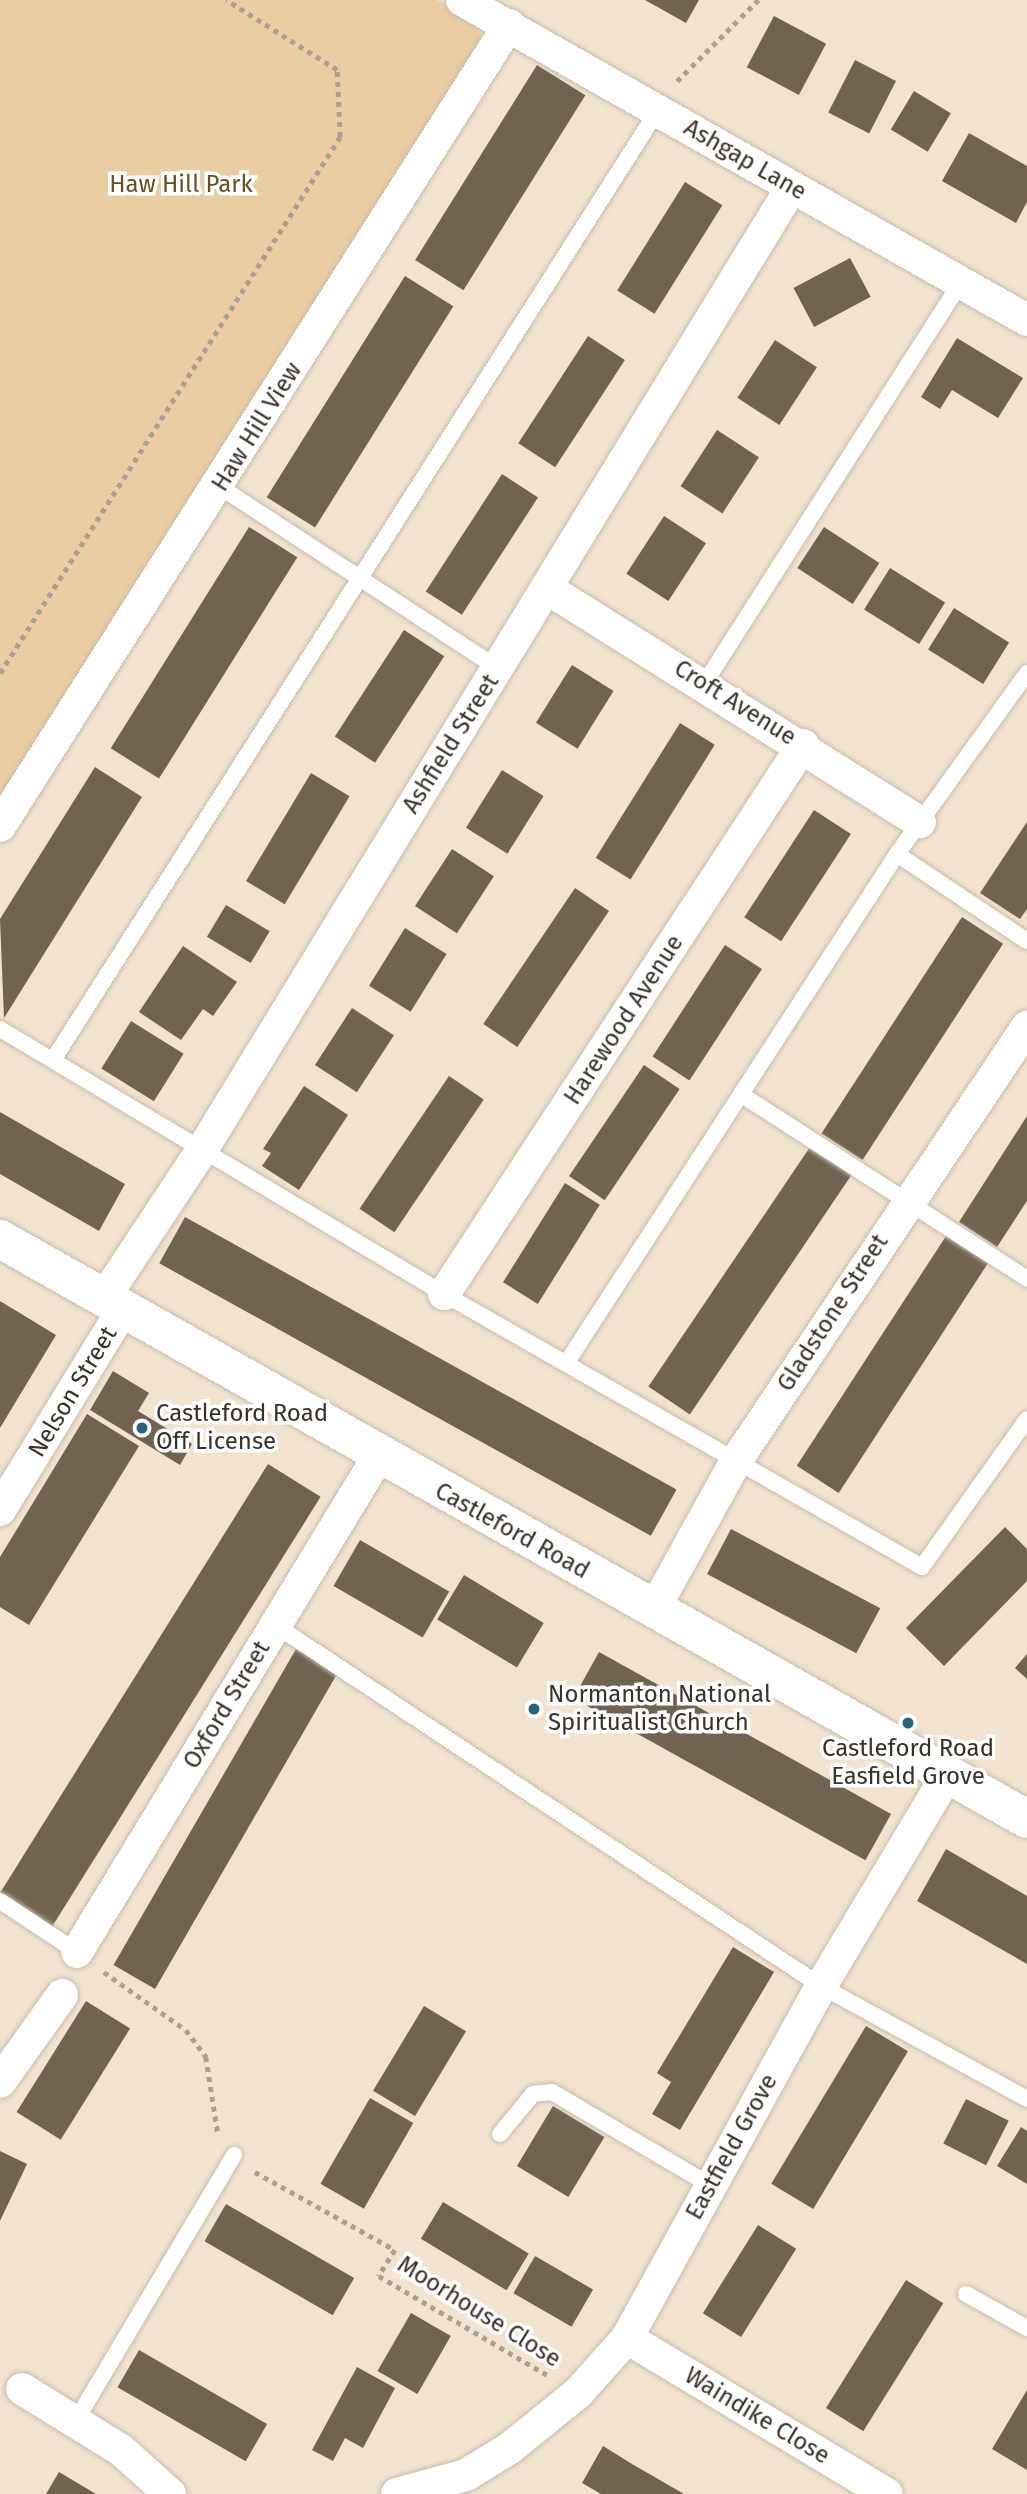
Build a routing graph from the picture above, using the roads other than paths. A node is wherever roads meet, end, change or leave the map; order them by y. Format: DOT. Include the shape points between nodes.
graph roads {
  1 [pos="462,0"];
  2 [pos="509,24"];
  3 [pos="658,110"];
  4 [pos="792,187"];
  5 [pos="961,284"];
  6 [pos="1027,320"];
  7 [pos="220,487"];
  8 [pos="359,578"];
  9 [pos="548,589"];
  10 [pos="498,668"];
  11 [pos="1027,673"];
  12 [pos="704,684"];
  13 [pos="803,745"];
  14 [pos="920,822"];
  15 [pos="0,826"];
  16 [pos="897,854"];
  17 [pos="1027,940"];
  18 [pos="1027,1027"];
  19 [pos="0,1028"];
  20 [pos="53,1060"];
  21 [pos="742,1094"];
  22 [pos="202,1150"];
  23 [pos="908,1199"];
  24 [pos="0,1239"];
  25 [pos="1027,1279"];
  26 [pos="444,1294"];
  27 [pos="114,1304"];
  28 [pos="567,1362"];
  29 [pos="1027,1419"];
  30 [pos="378,1457"];
  31 [pos="736,1461"];
  32 [pos="0,1510"];
  33 [pos="654,1609"];
  34 [pos="275,1625"];
  35 [pos="948,1774"];
  36 [pos="1027,1819"];
  37 [pos="0,1901"];
  38 [pos="77,1952"];
  39 [pos="821,1986"];
  40 [pos="62,1995"];
  41 [pos="0,2082"];
  42 [pos="1027,2099"];
  43 [pos="500,2134"];
  44 [pos="234,2155"];
  45 [pos="710,2185"];
  46 [pos="966,2294"];
  47 [pos="1027,2328"];
  48 [pos="627,2338"];
  49 [pos="22,2389"];
  50 [pos="75,2422"];
  51 [pos="469,2484"];
  52 [pos="170,2494"];
  53 [pos="397,2494"];
  54 [pos="887,2494"];
  1 -- 2 [label="street, Ashgap Lane"];
  2 -- 3 [label="street, Ashgap Lane"];
  2 -- 7 [label="street, Haw Hill View"];
  3 -- 4 [label="street, Ashgap Lane"];
  3 -- 8 [label="lane"];
  4 -- 5 [label="street, Ashgap Lane"];
  4 -- 9 [label="street, Ashfield Street"];
  5 -- 6 [label="street, Ashgap Lane"];
  5 -- 12 [label="lane"];
  7 -- 8 [label="lane"];
  7 -- 15 [label="street, Haw Hill View"];
  8 -- 10 [label="lane"];
  8 -- 20 [label="lane"];
  9 -- 10 [label="street, Ashfield Street"];
  9 -- 12 [label="street, Croft Avenue"];
  10 -- 22 [label="street, Ashfield Street"];
  11 -- 14 [label="lane"];
  12 -- 13 [label="street, Croft Avenue"];
  13 -- 14 [label="street, Croft Avenue"];
  13 -- 26 [label="street, Harewood Avenue"];
  14 -- 16 [label="lane"];
  16 -- 17 [label="lane"];
  16 -- 21 [label="lane"];
  18 -- 23 [label="street, Gladstone Street"];
  19 -- 20 [label="lane"];
  20 -- 22 [label="lane"];
  21 -- 23 [label="lane"];
  21 -- 28 [label="lane"];
  22 -- 26 [label="lane"];
  22 -- 27 [label="street, Ashfield Street"];
  23 -- 25 [label="lane"];
  23 -- 31 [label="street, Gladstone Street"];
  24 -- 27 [label="street, Castleford Road"];
  26 -- 28 [label="lane"];
  27 -- 30 [label="street, Castleford Road"];
  27 -- 32 [label="street, Nelson Street"];
  28 -- 31 [label="lane"];
  29 -- 31 [label="lane" via="922,1567"];
  30 -- 33 [label="street, Castleford Road"];
  30 -- 34 [label="street, Oxford Street"];
  31 -- 33 [label="street, Gladstone Street"];
  33 -- 35 [label="street, Castleford Road"];
  34 -- 38 [label="street, Oxford Street"];
  34 -- 39 [label="lane"];
  35 -- 36 [label="street, Castleford Road"];
  35 -- 39 [label="street, Eastfield Grove"];
  37 -- 38 [label="lane"];
  39 -- 42 [label="lane"];
  39 -- 45 [label="street, Eastfield Grove"];
  40 -- 41 [label="street"];
  43 -- 45 [label="lane" via="533,2094 552,2092"];
  44 -- 50 [label="lane"];
  45 -- 48 [label="street, Eastfield Grove"];
  46 -- 47 [label="lane"];
  48 -- 51 [label="street, Eastfield Grove" via="578,2393"];
  48 -- 54 [label="street, Waindike Close"];
  49 -- 50 [label="street"];
  50 -- 52 [label="street" via="121,2450"];
  51 -- 53 [label="street, Eastfield Grove"];
}
